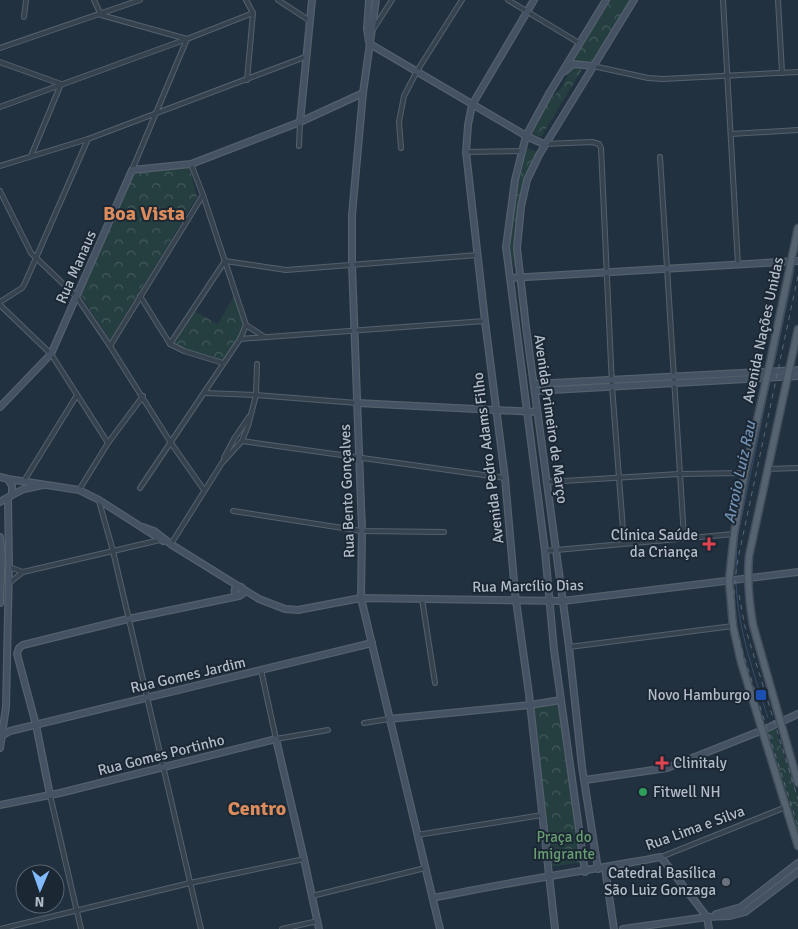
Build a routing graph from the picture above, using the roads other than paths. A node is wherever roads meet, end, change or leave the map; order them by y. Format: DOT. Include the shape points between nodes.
graph roads {
  1 [pos="26,0"];
  2 [pos="94,0"];
  3 [pos="140,0"];
  4 [pos="246,0"];
  5 [pos="278,0"];
  6 [pos="312,0"];
  7 [pos="369,0"];
  8 [pos="376,0"];
  9 [pos="392,0"];
  10 [pos="462,0"];
  11 [pos="508,0"];
  12 [pos="534,0"];
  13 [pos="606,0"];
  14 [pos="634,0"];
  15 [pos="723,0"];
  16 [pos="778,0"];
  17 [pos="527,11"];
  18 [pos="253,14"];
  19 [pos="101,15"];
  20 [pos="24,16"];
  21 [pos="310,22"];
  22 [pos="374,28"];
  23 [pos="187,39"];
  24 [pos="579,43"];
  25 [pos="370,44"];
  26 [pos="0,48"];
  27 [pos="305,57"];
  28 [pos="0,62"];
  29 [pos="593,66"];
  30 [pos="417,71"];
  31 [pos="798,72"];
  32 [pos="782,73"];
  33 [pos="727,76"];
  34 [pos="247,80"];
  35 [pos="61,84"];
  36 [pos="550,92"];
  37 [pos="363,93"];
  38 [pos="472,105"];
  39 [pos="0,108"];
  40 [pos="156,113"];
  41 [pos="300,122"];
  42 [pos="798,130"];
  43 [pos="731,134"];
  44 [pos="526,136"];
  45 [pos="88,139"];
  46 [pos="544,144"];
  47 [pos="298,146"];
  48 [pos="400,148"];
  49 [pos="522,151"];
  50 [pos="466,152"];
  51 [pos="31,156"];
  52 [pos="660,158"];
  53 [pos="191,164"];
  54 [pos="0,166"];
  55 [pos="132,170"];
  56 [pos="0,191"];
  57 [pos="203,195"];
  58 [pos="798,228"];
  59 [pos="478,255"];
  60 [pos="36,258"];
  61 [pos="224,261"];
  62 [pos="798,261"];
  63 [pos="790,262"];
  64 [pos="738,264"];
  65 [pos="352,265"];
  66 [pos="668,268"];
  67 [pos="607,273"];
  68 [pos="510,278"];
  69 [pos="520,278"];
  70 [pos="76,296"];
  71 [pos="140,296"];
  72 [pos="0,303"];
  73 [pos="485,322"];
  74 [pos="246,325"];
  75 [pos="798,329"];
  76 [pos="354,330"];
  77 [pos="263,336"];
  78 [pos="240,339"];
  79 [pos="170,344"];
  80 [pos="110,346"];
  81 [pos="51,354"];
  82 [pos="224,363"];
  83 [pos="257,364"];
  84 [pos="798,370"];
  85 [pos="767,374"];
  86 [pos="789,374"];
  87 [pos="798,376"];
  88 [pos="673,380"];
  89 [pos="612,383"];
  90 [pos="535,387"];
  91 [pos="205,393"];
  92 [pos="256,394"];
  93 [pos="77,395"];
  94 [pos="143,396"];
  95 [pos="356,403"];
  96 [pos="0,407"];
  97 [pos="496,411"];
  98 [pos="526,412"];
  99 [pos="537,412"];
  100 [pos="250,415"];
  101 [pos="242,442"];
  102 [pos="108,443"];
  103 [pos="171,443"];
  104 [pos="358,458"];
  105 [pos="222,463"];
  106 [pos="798,468"];
  107 [pos="767,469"];
  108 [pos="745,473"];
  109 [pos="679,474"];
  110 [pos="0,477"];
  111 [pos="505,478"];
  112 [pos="618,478"];
  113 [pos="8,479"];
  114 [pos="24,481"];
  115 [pos="547,482"];
  116 [pos="48,484"];
  117 [pos="140,488"];
  118 [pos="79,490"];
  119 [pos="204,490"];
  120 [pos="10,497"];
  121 [pos="99,500"];
  122 [pos="0,502"];
  123 [pos="233,511"];
  124 [pos="143,527"];
  125 [pos="362,531"];
  126 [pos="444,532"];
  127 [pos="734,534"];
  128 [pos="0,537"];
  129 [pos="684,537"];
  130 [pos="160,540"];
  131 [pos="624,543"];
  132 [pos="171,544"];
  133 [pos="556,549"];
  134 [pos="545,550"];
  135 [pos="113,551"];
  136 [pos="1,555"];
  137 [pos="9,567"];
  138 [pos="23,572"];
  139 [pos="798,572"];
  140 [pos="223,576"];
  141 [pos="747,579"];
  142 [pos="729,580"];
  143 [pos="9,583"];
  144 [pos="241,587"];
  145 [pos="237,593"];
  146 [pos="361,598"];
  147 [pos="422,598"];
  148 [pos="259,599"];
  149 [pos="516,600"];
  150 [pos="550,600"];
  151 [pos="563,601"];
  152 [pos="0,603"];
  153 [pos="128,619"];
  154 [pos="732,626"];
  155 [pos="372,643"];
  156 [pos="569,647"];
  157 [pos="261,670"];
  158 [pos="435,683"];
  159 [pos="148,697"];
  160 [pos="561,700"];
  161 [pos="530,705"];
  162 [pos="798,714"];
  163 [pos="389,719"];
  164 [pos="4,721"];
  165 [pos="781,722"];
  166 [pos="364,723"];
  167 [pos="36,725"];
  168 [pos="328,730"];
  169 [pos="763,730"];
  170 [pos="10,731"];
  171 [pos="3,735"];
  172 [pos="276,739"];
  173 [pos="0,748"];
  174 [pos="163,768"];
  175 [pos="584,780"];
  176 [pos="798,783"];
  177 [pos="50,795"];
  178 [pos="0,806"];
  179 [pos="786,807"];
  180 [pos="542,815"];
  181 [pos="417,835"];
  182 [pos="798,846"];
  183 [pos="661,857"];
  184 [pos="304,859"];
  185 [pos="798,862"];
  186 [pos="425,868"];
  187 [pos="601,868"];
  188 [pos="585,872"];
  189 [pos="798,872"];
  190 [pos="548,877"];
  191 [pos="190,883"];
  192 [pos="312,896"];
  193 [pos="433,898"];
  194 [pos="76,910"];
  195 [pos="707,917"];
  196 [pos="318,921"];
  197 [pos="0,929"];
  198 [pos="81,929"];
  199 [pos="201,929"];
  200 [pos="282,929"];
  201 [pos="319,929"];
  202 [pos="440,929"];
  203 [pos="555,929"];
  204 [pos="614,929"];
  205 [pos="622,929"];
  206 [pos="709,929"];
  1 -- 20 [label="street"];
  2 -- 19 [label="street"];
  3 -- 19 [label="street"];
  4 -- 18 [label="street"];
  5 -- 21 [label="street"];
  6 -- 21 [label="main road"];
  7 -- 25 [label="main road, Rua Bento Gonçalves" via="367,29"];
  8 -- 22 [label="main road, Rua Bento Gonçalves"];
  9 -- 22 [label="street"];
  10 -- 30 [label="street"];
  11 -- 17 [label="street"];
  12 -- 17 [label="main road, Avenida Pedro Adams Filho"];
  13 -- 24 [label="main road, Avenida Primeiro de Março"];
  14 -- 29 [label="main road, Avenida Primeiro de Março"];
  15 -- 33 [label="street"];
  16 -- 32 [label="street"];
  17 -- 24 [label="street"];
  17 -- 38 [label="main road, Avenida Pedro Adams Filho"];
  18 -- 23 [label="street"];
  18 -- 34 [label="street"];
  19 -- 23 [label="street"];
  19 -- 26 [label="street"];
  21 -- 27 [label="main road"];
  22 -- 25 [label="main road, Rua Bento Gonçalves"];
  23 -- 35 [label="street"];
  23 -- 40 [label="street, Rua Manaus"];
  24 -- 36 [label="main road, Avenida Primeiro de Março"];
  25 -- 30 [label="main road"];
  25 -- 37 [label="main road, Rua Bento Gonçalves"];
  27 -- 34 [label="street"];
  27 -- 41 [label="main road"];
  28 -- 35 [label="street"];
  29 -- 33 [label="street" via="648,78"];
  29 -- 36 [label="main road" via="570,66"];
  29 -- 46 [label="main road, Avenida Primeiro de Março"];
  30 -- 38 [label="main road"];
  30 -- 48 [label="street" via="400,111"];
  31 -- 32 [label="street"];
  32 -- 33 [label="street"];
  33 -- 43 [label="street"];
  34 -- 40 [label="street"];
  35 -- 39 [label="street"];
  35 -- 51 [label="street"];
  36 -- 44 [label="main road, Avenida Primeiro de Março"];
  37 -- 41 [label="main road"];
  37 -- 65 [label="main road, Rua Bento Gonçalves" via="353,198"];
  38 -- 44 [label="main road"];
  38 -- 50 [label="main road, Avenida Pedro Adams Filho"];
  40 -- 45 [label="street"];
  40 -- 55 [label="street, Rua Manaus"];
  41 -- 47 [label="street"];
  41 -- 53 [label="main road"];
  42 -- 43 [label="street"];
  43 -- 64 [label="street"];
  44 -- 46 [label="main road"];
  44 -- 49 [label="main road, Avenida Primeiro de Março"];
  45 -- 51 [label="street"];
  45 -- 60 [label="street"];
  46 -- 67 [label="street" via="596,142 600,145"];
  46 -- 69 [label="main road, Avenida Primeiro de Março" via="527,180 521,207 517,248"];
  49 -- 50 [label="street"];
  49 -- 68 [label="main road, Avenida Primeiro de Março" via="507,231"];
  50 -- 59 [label="main road, Avenida Pedro Adams Filho"];
  51 -- 54 [label="street"];
  52 -- 66 [label="street"];
  53 -- 55 [label="main road"];
  53 -- 57 [label="street"];
  55 -- 70 [label="main road, Rua Manaus"];
  56 -- 60 [label="street"];
  57 -- 61 [label="street"];
  57 -- 71 [label="street"];
  58 -- 63 [label="main road, Avenida Nações Unidas"];
  59 -- 65 [label="street"];
  59 -- 73 [label="main road, Avenida Pedro Adams Filho"];
  60 -- 70 [label="street"];
  60 -- 72 [label="street" via="22,288"];
  61 -- 65 [label="street" via="286,270"];
  61 -- 74 [label="street"];
  61 -- 79 [label="street"];
  62 -- 63 [label="main road"];
  63 -- 64 [label="main road"];
  63 -- 85 [label="main road, Avenida Nações Unidas"];
  64 -- 66 [label="main road"];
  65 -- 76 [label="main road, Rua Bento Gonçalves"];
  66 -- 67 [label="main road"];
  66 -- 88 [label="street"];
  67 -- 69 [label="main road"];
  67 -- 89 [label="street"];
  68 -- 69 [label="main road"];
  68 -- 98 [label="main road, Avenida Primeiro de Março"];
  69 -- 90 [label="main road, Avenida Primeiro de Março"];
  70 -- 80 [label="street"];
  70 -- 81 [label="main road, Rua Manaus"];
  71 -- 79 [label="street"];
  71 -- 80 [label="street"];
  72 -- 81 [label="street"];
  73 -- 76 [label="street"];
  73 -- 97 [label="main road, Avenida Pedro Adams Filho"];
  74 -- 77 [label="street"];
  74 -- 78 [label="street"];
  75 -- 86 [label="main road"];
  76 -- 77 [label="street"];
  76 -- 95 [label="main road, Rua Bento Gonçalves"];
  77 -- 78 [label="street"];
  78 -- 82 [label="street"];
  79 -- 82 [label="street"];
  80 -- 94 [label="street"];
  81 -- 93 [label="street"];
  81 -- 96 [label="main road, Rua Manaus"];
  82 -- 91 [label="street"];
  83 -- 92 [label="street"];
  84 -- 86 [label="main road"];
  85 -- 86 [label="main road"];
  85 -- 88 [label="main road"];
  85 -- 108 [label="main road, Avenida Nações Unidas"];
  86 -- 87 [label="main road"];
  86 -- 107 [label="main road"];
  88 -- 89 [label="main road"];
  88 -- 109 [label="street"];
  89 -- 90 [label="main road"];
  89 -- 112 [label="street"];
  90 -- 99 [label="main road, Avenida Primeiro de Março"];
  91 -- 92 [label="street"];
  91 -- 103 [label="street"];
  92 -- 95 [label="street"];
  92 -- 100 [label="street"];
  93 -- 102 [label="street"];
  93 -- 114 [label="street"];
  94 -- 102 [label="street"];
  94 -- 103 [label="street"];
  95 -- 97 [label="main road"];
  95 -- 104 [label="main road, Rua Bento Gonçalves"];
  97 -- 98 [label="main road"];
  97 -- 111 [label="main road, Avenida Pedro Adams Filho"];
  98 -- 99 [label="main road"];
  98 -- 134 [label="main road, Avenida Primeiro de Março"];
  99 -- 115 [label="main road, Avenida Primeiro de Março"];
  100 -- 101 [label="street"];
  100 -- 105 [label="street"];
  101 -- 104 [label="street"];
  101 -- 105 [label="street"];
  102 -- 118 [label="street"];
  103 -- 117 [label="street"];
  103 -- 119 [label="street"];
  104 -- 111 [label="street"];
  104 -- 125 [label="main road, Rua Bento Gonçalves"];
  105 -- 119 [label="street"];
  106 -- 107 [label="street"];
  107 -- 141 [label="main road"];
  108 -- 109 [label="street"];
  108 -- 127 [label="main road, Avenida Nações Unidas"];
  109 -- 112 [label="street"];
  109 -- 129 [label="street"];
  110 -- 113 [label="main road, Rua Marcílio Dias"];
  111 -- 149 [label="main road, Avenida Pedro Adams Filho"];
  112 -- 115 [label="street"];
  112 -- 131 [label="street"];
  113 -- 114 [label="main road, Rua Marcílio Dias"];
  113 -- 120 [label="main road" via="12,486"];
  114 -- 116 [label="main road, Rua Marcílio Dias"];
  115 -- 133 [label="main road, Avenida Primeiro de Março"];
  116 -- 118 [label="main road, Rua Marcílio Dias"];
  116 -- 120 [label="main road, Rua Marcílio Dias" via="24,489"];
  118 -- 121 [label="main road, Rua Marcílio Dias"];
  119 -- 132 [label="street"];
  120 -- 122 [label="main road, Rua Marcílio Dias"];
  120 -- 137 [label="main road"];
  121 -- 124 [label="main road, Rua Marcílio Dias"];
  121 -- 135 [label="street"];
  123 -- 125 [label="street"];
  124 -- 130 [label="main road, Rua Marcílio Dias"];
  124 -- 132 [label="main road, Rua Marcílio Dias"];
  125 -- 126 [label="street"];
  125 -- 146 [label="main road, Rua Bento Gonçalves"];
  127 -- 129 [label="street"];
  127 -- 142 [label="main road, Avenida Nações Unidas"];
  128 -- 136 [label="main road"];
  129 -- 131 [label="street"];
  130 -- 132 [label="main road, Rua Marcílio Dias"];
  130 -- 135 [label="street"];
  131 -- 133 [label="street"];
  132 -- 140 [label="main road, Rua Marcílio Dias"];
  133 -- 134 [label="street"];
  133 -- 151 [label="main road, Avenida Primeiro de Março"];
  134 -- 150 [label="main road, Avenida Primeiro de Março"];
  135 -- 138 [label="street"];
  135 -- 153 [label="street"];
  136 -- 152 [label="main road"];
  137 -- 138 [label="street"];
  137 -- 143 [label="main road"];
  138 -- 143 [label="street"];
  139 -- 141 [label="main road, Rua Marcílio Dias"];
  140 -- 144 [label="main road, Rua Marcílio Dias"];
  140 -- 145 [label="main road, Rua Marcílio Dias"];
  141 -- 142 [label="main road, Rua Marcílio Dias"];
  141 -- 165 [label="main road" via="753,625"];
  142 -- 151 [label="main road, Rua Marcílio Dias"];
  142 -- 154 [label="main road, Avenida Nações Unidas"];
  143 -- 164 [label="main road"];
  144 -- 145 [label="main road" via="243,592"];
  144 -- 148 [label="main road, Rua Marcílio Dias"];
  145 -- 148 [label="main road, Rua Marcílio Dias"];
  145 -- 153 [label="main road"];
  146 -- 147 [label="main road, Rua Marcílio Dias"];
  146 -- 148 [label="main road, Rua Marcílio Dias" via="298,610 284,609"];
  146 -- 155 [label="main road, Rua Bento Gonçalves"];
  147 -- 149 [label="main road, Rua Marcílio Dias"];
  147 -- 158 [label="street"];
  149 -- 150 [label="main road, Rua Marcílio Dias"];
  149 -- 161 [label="main road, Avenida Pedro Adams Filho"];
  150 -- 151 [label="main road, Rua Marcílio Dias"];
  150 -- 160 [label="main road, Avenida Primeiro de Março"];
  151 -- 156 [label="main road, Avenida Primeiro de Março"];
  153 -- 159 [label="street"];
  153 -- 167 [label="main road" via="19,648 17,654"];
  154 -- 156 [label="street"];
  154 -- 169 [label="main road, Avenida Nações Unidas"];
  155 -- 157 [label="main road, Rua Gomes Jardim"];
  155 -- 163 [label="main road, Rua Bento Gonçalves"];
  156 -- 175 [label="main road, Avenida Primeiro de Março"];
  157 -- 159 [label="main road, Rua Gomes Jardim"];
  157 -- 172 [label="street"];
  159 -- 167 [label="main road, Rua Gomes Jardim"];
  159 -- 174 [label="street"];
  160 -- 161 [label="main road"];
  160 -- 188 [label="main road, Avenida Primeiro de Março"];
  161 -- 163 [label="main road"];
  161 -- 180 [label="main road, Avenida Pedro Adams Filho"];
  162 -- 165 [label="main road"];
  163 -- 166 [label="street"];
  163 -- 181 [label="main road, Rua Bento Gonçalves"];
  164 -- 170 [label="main road"];
  164 -- 171 [label="main road"];
  165 -- 169 [label="main road"];
  165 -- 176 [label="main road"];
  167 -- 170 [label="main road, Rua Gomes Jardim"];
  167 -- 177 [label="main road"];
  168 -- 172 [label="street, Rua Gomes Portinho"];
  169 -- 175 [label="main road" via="667,768"];
  169 -- 179 [label="main road, Avenida Nações Unidas"];
  170 -- 171 [label="main road, Rua Gomes Jardim"];
  171 -- 173 [label="main road"];
  172 -- 174 [label="main road, Rua Gomes Portinho"];
  172 -- 184 [label="main road"];
  174 -- 177 [label="main road, Rua Gomes Portinho"];
  174 -- 191 [label="street"];
  175 -- 187 [label="main road, Avenida Primeiro de Março"];
  177 -- 178 [label="main road, Rua Gomes Portinho"];
  177 -- 194 [label="street"];
  179 -- 182 [label="main road, Avenida Nações Unidas"];
  179 -- 183 [label="street, Rua Lima e Silva"];
  180 -- 181 [label="street"];
  180 -- 190 [label="main road, Avenida Pedro Adams Filho"];
  181 -- 186 [label="main road, Rua Bento Gonçalves"];
  183 -- 187 [label="main road, Rua Lima e Silva"];
  183 -- 195 [label="main road"];
  184 -- 191 [label="street"];
  184 -- 192 [label="main road"];
  185 -- 195 [label="main road" via="741,907"];
  186 -- 192 [label="street"];
  186 -- 193 [label="main road, Rua Bento Gonçalves"];
  187 -- 188 [label="main road, Rua Lima e Silva"];
  187 -- 204 [label="main road, Avenida Primeiro de Março"];
  188 -- 190 [label="main road, Rua Lima e Silva"];
  189 -- 195 [label="main road" via="745,912"];
  190 -- 193 [label="main road, Rua Lima e Silva"];
  190 -- 203 [label="main road, Avenida Pedro Adams Filho"];
  191 -- 194 [label="street"];
  191 -- 199 [label="street"];
  192 -- 196 [label="main road"];
  193 -- 202 [label="main road, Rua Bento Gonçalves"];
  194 -- 197 [label="street"];
  194 -- 198 [label="street"];
  195 -- 205 [label="main road"];
  195 -- 206 [label="main road"];
  196 -- 200 [label="street"];
  196 -- 201 [label="main road"];
}
